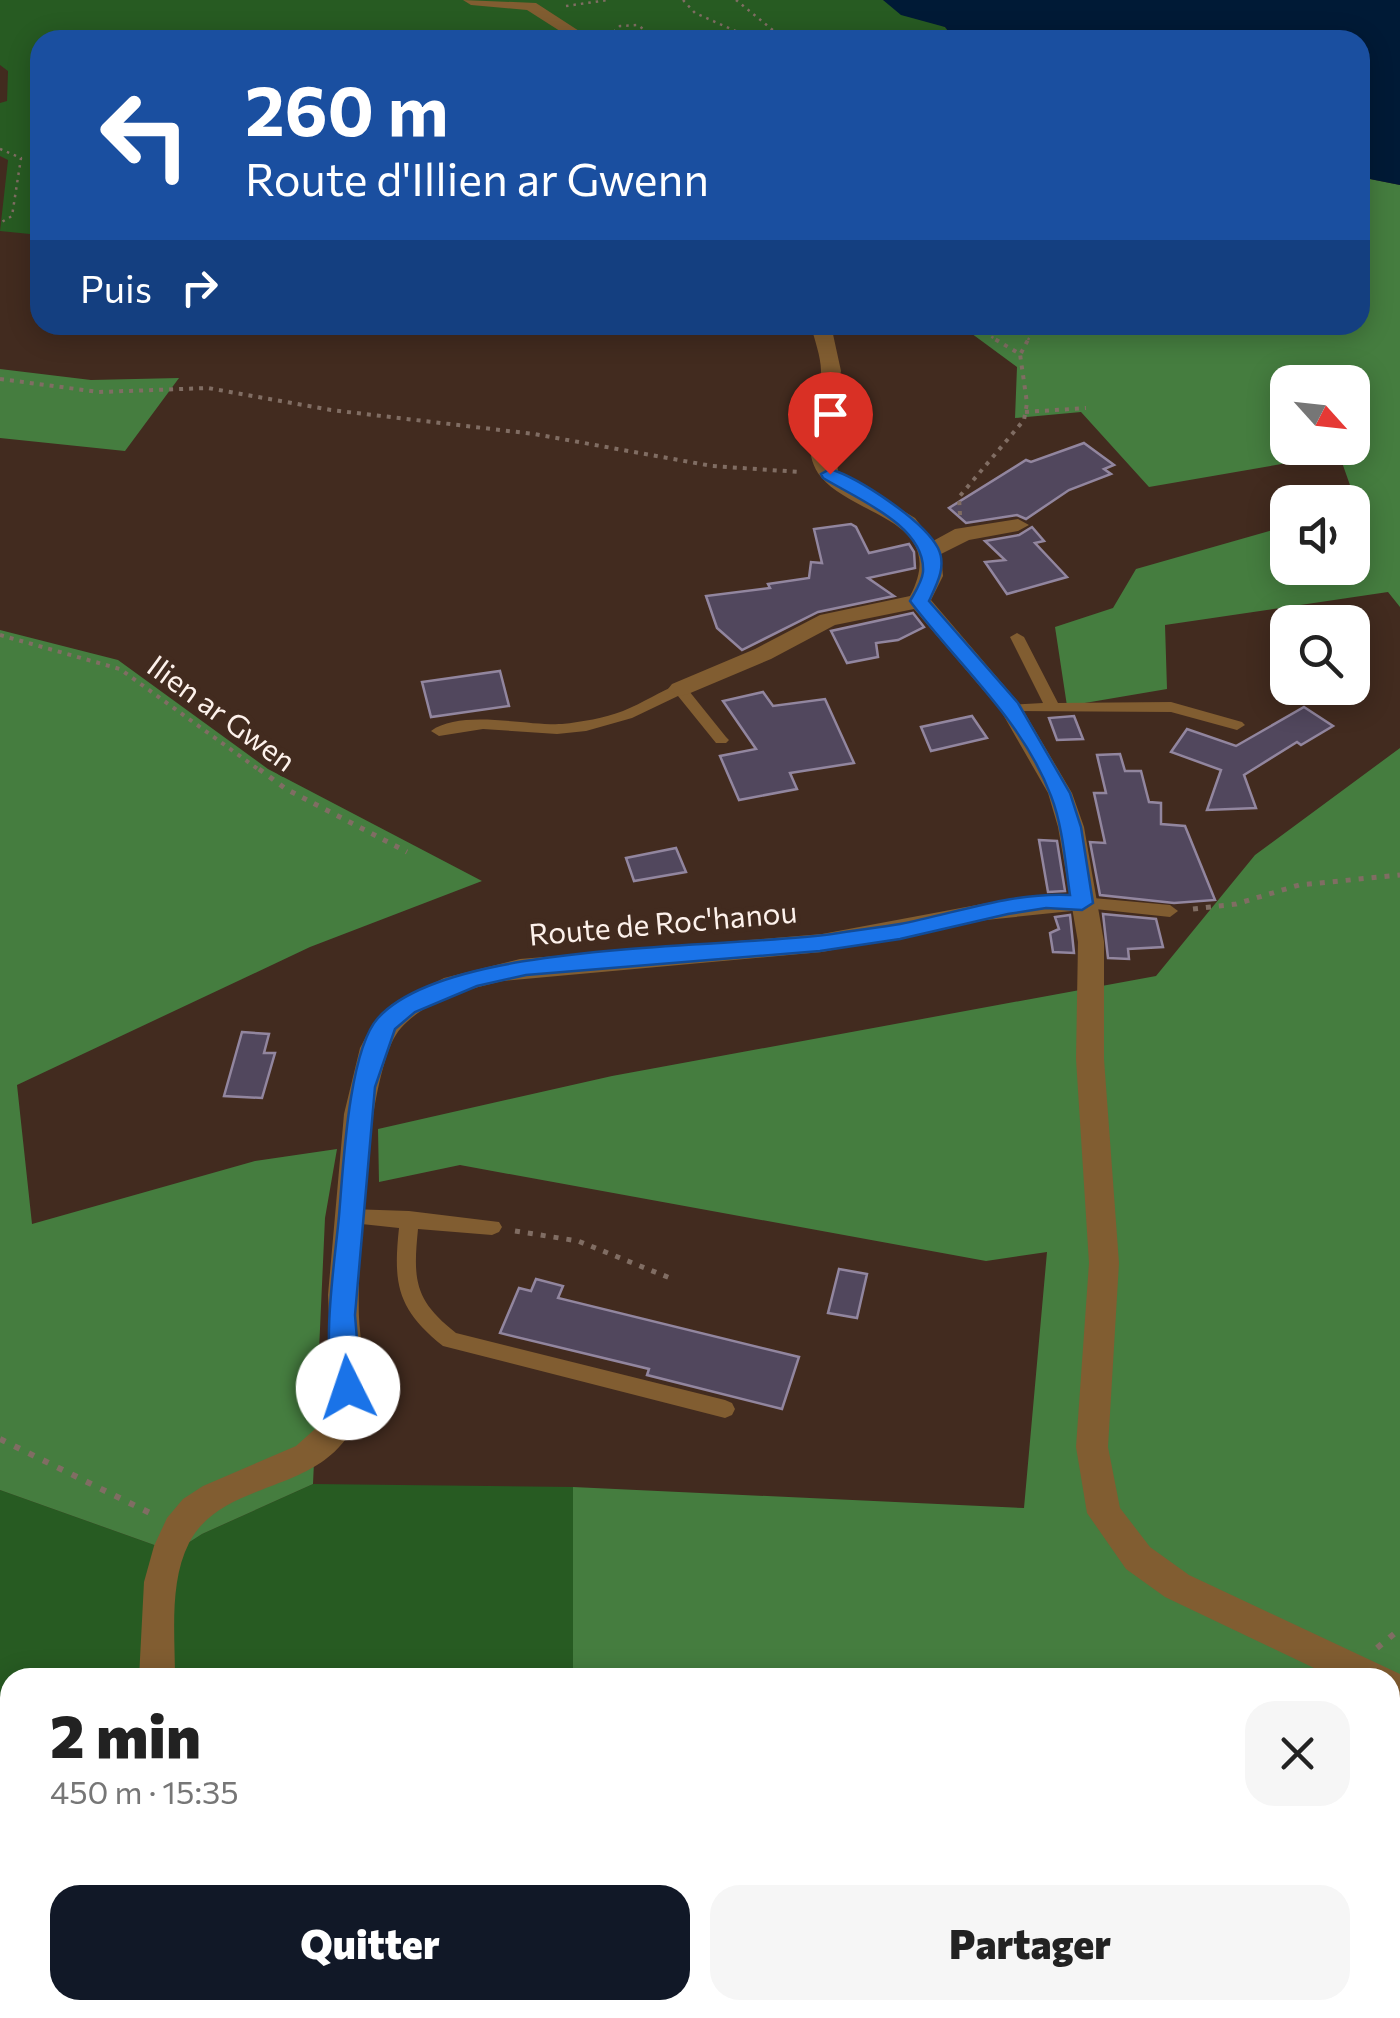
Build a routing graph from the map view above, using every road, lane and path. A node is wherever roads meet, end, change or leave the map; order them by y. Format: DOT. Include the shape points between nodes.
graph roads {
  1 [pos="471,0"];
  2 [pos="683,0"];
  3 [pos="736,0"];
  4 [pos="569,30"];
  5 [pos="616,30"];
  6 [pos="646,30"];
  7 [pos="744,30"];
  8 [pos="773,30"];
  9 [pos="0,149"];
  10 [pos="0,223"];
  11 [pos="822,335"];
  12 [pos="989,335"];
  13 [pos="1030,335"];
  14 [pos="1020,354"];
  15 [pos="0,379"];
  16 [pos="1086,408"];
  17 [pos="1025,412"];
  18 [pos="830,474"];
  19 [pos="1018,524"];
  20 [pos="963,534"];
  21 [pos="930,551"];
  22 [pos="919,601"];
  23 [pos="0,635"];
  24 [pos="1018,637"];
  25 [pos="680,688"];
  26 [pos="1052,706"];
  27 [pos="1011,708"];
  28 [pos="1237,725"];
  29 [pos="439,732"];
  30 [pos="721,740"];
  31 [pos="407,852"];
  32 [pos="1400,875"];
  33 [pos="1082,903"];
  34 [pos="1170,911"];
  35 [pos="350,1216"];
  36 [pos="409,1219"];
  37 [pos="492,1227"];
  38 [pos="670,1278"];
  39 [pos="725,1410"];
  40 [pos="0,1439"];
  41 [pos="180,1528"];
  42 [pos="158,1668"];
  43 [pos="1352,1668"];
  1 -- 4 [label="street" via="530,6"];
  2 -- 7 [label="path" via="695,14"];
  3 -- 8 [label="path"];
  5 -- 6 [label="path" via="632,24"];
  9 -- 10 [label="path" via="21,158 12,216"];
  11 -- 18 [label="street" via="831,371 821,422"];
  12 -- 14 [label="path"];
  13 -- 14 [label="path"];
  14 -- 17 [label="path"];
  15 -- 18 [label="path" via="99,392 208,388 712,466"];
  16 -- 17 [label="path"];
  17 -- 20 [label="path" via="959,497"];
  18 -- 21 [label="street" via="907,523"];
  19 -- 20 [label="street"];
  20 -- 21 [label="street"];
  21 -- 22 [label="street" via="932,576"];
  22 -- 25 [label="street" via="828,620"];
  22 -- 27 [label="street"];
  23 -- 31 [label="path, Ilien ar Gwen" via="120,668 286,790"];
  24 -- 26 [label="lane"];
  25 -- 29 [label="lane" via="627,715 586,726 483,724"];
  25 -- 30 [label="lane"];
  26 -- 27 [label="lane"];
  26 -- 28 [label="lane" via="1172,707"];
  27 -- 33 [label="street" via="1060,793"];
  32 -- 34 [label="path" via="1299,885 1236,904"];
  33 -- 34 [label="lane"];
  33 -- 35 [label="street, Route de Roc'hanou" via="1008,906 820,943 526,967 434,992 385,1024 374,1048 363,1087"];
  33 -- 43 [label="street" via="1090,942 1090,1059 1104,1263 1092,1447 1104,1513 1138,1558 1177,1586"];
  35 -- 36 [label="lane"];
  35 -- 41 [label="street, Route de Roc'hanou" via="344,1414 303,1462 232,1489"];
  36 -- 37 [label="lane"];
  36 -- 39 [label="lane" via="405,1290 426,1322 450,1340"];
  37 -- 38 [label="path" via="578,1241"];
  40 -- 41 [label="path"];
  41 -- 42 [label="street" via="166,1562"];
}
